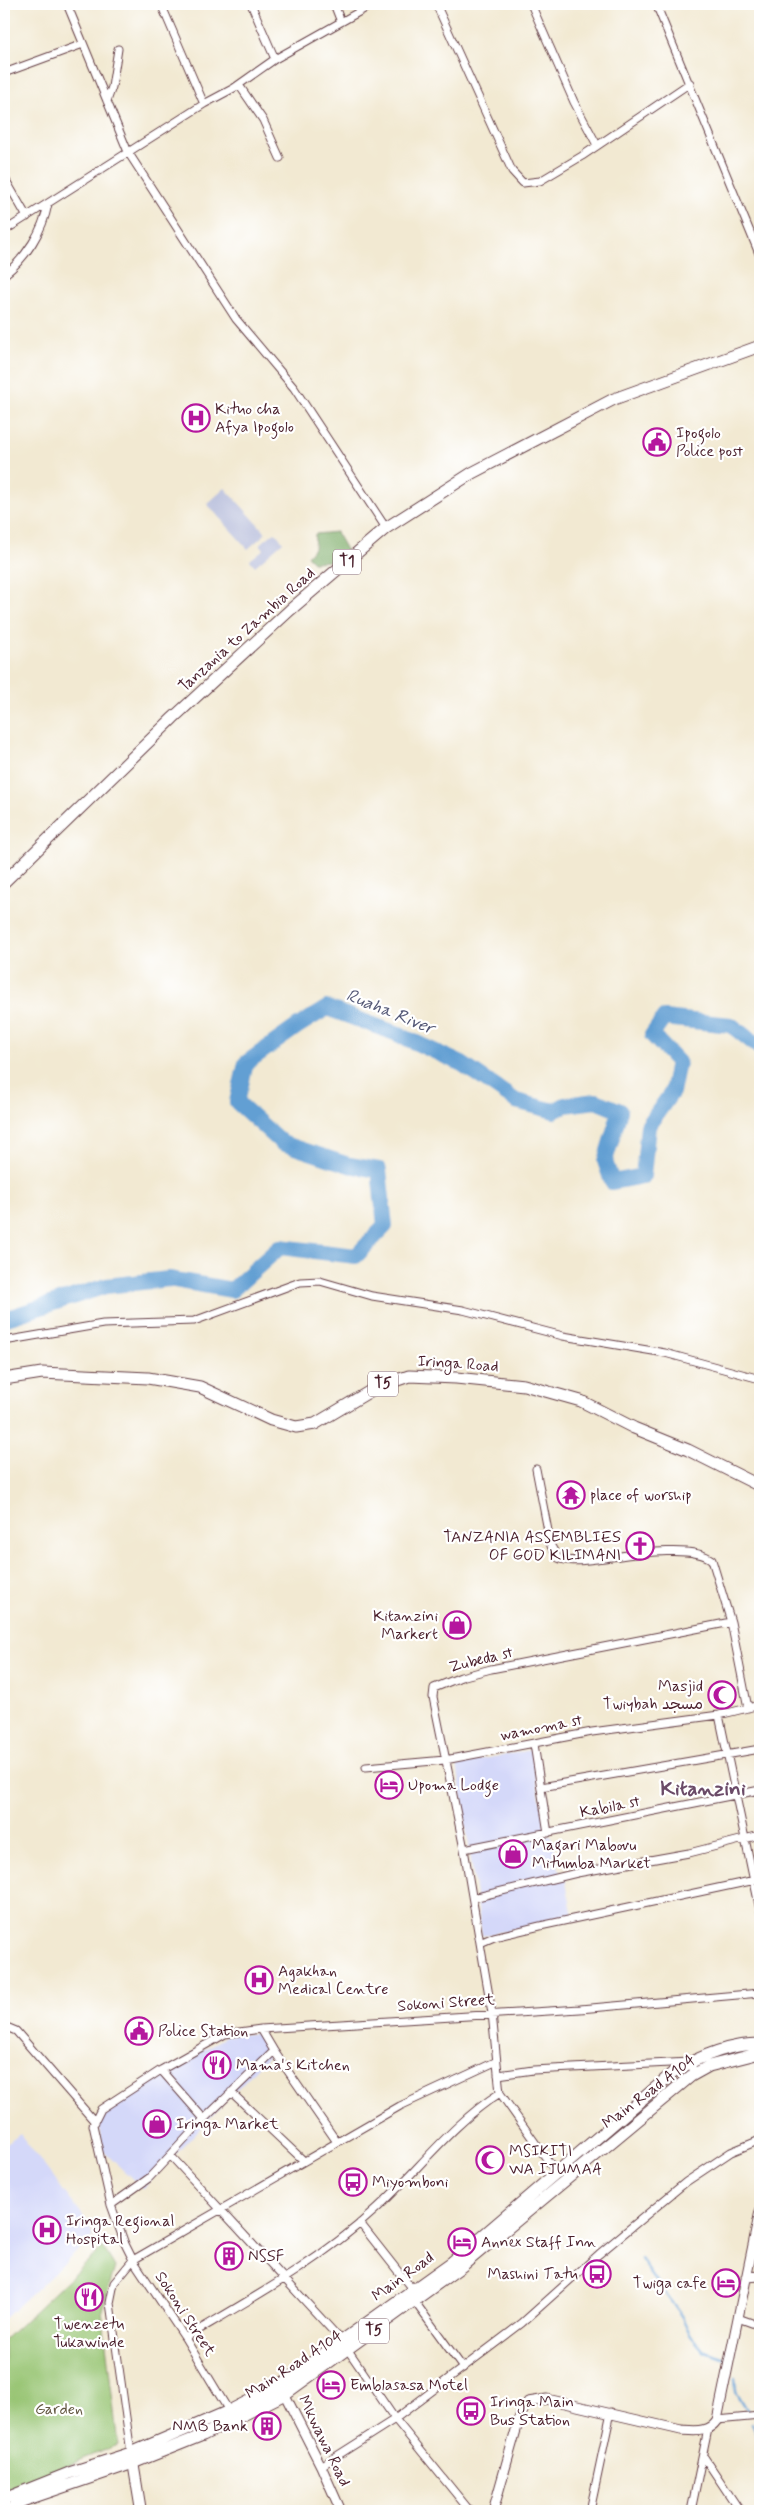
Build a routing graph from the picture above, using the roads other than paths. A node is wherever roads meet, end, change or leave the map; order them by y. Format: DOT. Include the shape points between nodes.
graph roads {
  1 [pos="67,4"];
  2 [pos="161,4"];
  3 [pos="251,4"];
  4 [pos="334,4"];
  5 [pos="373,4"];
  6 [pos="436,4"];
  7 [pos="532,4"];
  8 [pos="656,4"];
  9 [pos="341,22"];
  10 [pos="84,44"];
  11 [pos="118,48"];
  12 [pos="275,59"];
  13 [pos="4,73"];
  14 [pos="690,83"];
  15 [pos="240,85"];
  16 [pos="107,101"];
  17 [pos="204,104"];
  18 [pos="597,145"];
  19 [pos="128,152"];
  20 [pos="280,158"];
  21 [pos="4,178"];
  22 [pos="48,204"];
  23 [pos="27,217"];
  24 [pos="4,230"];
  25 [pos="760,256"];
  26 [pos="4,275"];
  27 [pos="760,346"];
  28 [pos="386,528"];
  29 [pos="4,882"];
  30 [pos="4,1341"];
  31 [pos="4,1379"];
  32 [pos="760,1379"];
  33 [pos="536,1469"];
  34 [pos="760,1486"];
  35 [pos="731,1622"];
  36 [pos="760,1705"];
  37 [pos="748,1708"];
  38 [pos="719,1715"];
  39 [pos="534,1744"];
  40 [pos="760,1749"];
  41 [pos="726,1756"];
  42 [pos="446,1760"];
  43 [pos="366,1768"];
  44 [pos="541,1787"];
  45 [pos="760,1790"];
  46 [pos="735,1795"];
  47 [pos="548,1833"];
  48 [pos="760,1835"];
  49 [pos="745,1839"];
  50 [pos="464,1849"];
  51 [pos="757,1880"];
  52 [pos="472,1898"];
  53 [pos="760,1910"];
  54 [pos="480,1943"];
  55 [pos="760,1993"];
  56 [pos="492,2013"];
  57 [pos="4,2026"];
  58 [pos="261,2028"];
  59 [pos="760,2044"];
  60 [pos="274,2051"];
  61 [pos="760,2054"];
  62 [pos="495,2062"];
  63 [pos="690,2062"];
  64 [pos="161,2070"];
  65 [pos="695,2074"];
  66 [pos="498,2075"];
  67 [pos="231,2092"];
  68 [pos="500,2092"];
  69 [pos="204,2120"];
  70 [pos="94,2122"];
  71 [pos="760,2140"];
  72 [pos="337,2142"];
  73 [pos="171,2156"];
  74 [pos="304,2161"];
  75 [pos="556,2172"];
  76 [pos="111,2206"];
  77 [pos="221,2209"];
  78 [pos="760,2211"];
  79 [pos="360,2223"];
  80 [pos="133,2260"];
  81 [pos="760,2276"];
  82 [pos="746,2277"];
  83 [pos="285,2279"];
  84 [pos="412,2290"];
  85 [pos="415,2302"];
  86 [pos="738,2318"];
  87 [pos="760,2326"];
  88 [pos="185,2338"];
  89 [pos="345,2346"];
  90 [pos="463,2368"];
  91 [pos="282,2389"];
  92 [pos="228,2410"];
  93 [pos="611,2412"];
  94 [pos="760,2416"];
  95 [pos="395,2419"];
  96 [pos="717,2420"];
  97 [pos="708,2429"];
  98 [pos="704,2457"];
  99 [pos="132,2458"];
  100 [pos="321,2466"];
  101 [pos="4,2499"];
  102 [pos="7,2511"];
  103 [pos="142,2511"];
  104 [pos="340,2511"];
  105 [pos="470,2511"];
  106 [pos="493,2511"];
  107 [pos="590,2511"];
  108 [pos="691,2511"];
  109 [pos="740,2511"];
  1 -- 10 [label="street"];
  2 -- 17 [label="street"];
  3 -- 12 [label="street"];
  4 -- 9 [label="street"];
  5 -- 9 [label="street"];
  6 -- 18 [label="street" via="519,180 527,184 540,181"];
  7 -- 18 [label="street" via="574,102"];
  8 -- 14 [label="street"];
  9 -- 12 [label="street"];
  10 -- 13 [label="street"];
  10 -- 16 [label="street"];
  11 -- 16 [label="street"];
  12 -- 15 [label="street"];
  14 -- 18 [label="street"];
  14 -- 25 [label="street"];
  15 -- 17 [label="street"];
  15 -- 20 [label="street" via="263,120"];
  16 -- 19 [label="street"];
  17 -- 19 [label="street"];
  19 -- 22 [label="street"];
  19 -- 28 [label="street" via="236,318 294,388"];
  21 -- 23 [label="street"];
  22 -- 23 [label="street"];
  22 -- 26 [label="street" via="33,242 20,262"];
  23 -- 24 [label="street"];
  27 -- 28 [label="highway, Tanzania to Zambia Road / T1" via="614,399 472,473"];
  28 -- 29 [label="highway, Tanzania to Zambia Road / T1" via="290,610 173,718"];
  30 -- 32 [label="street" via="103,1324 194,1321 300,1282 320,1281 372,1296 463,1310 563,1336 665,1353"];
  31 -- 34 [label="highway, Iringa Road / T5" via="42,1372 157,1380 200,1387 270,1420 296,1427 315,1424 377,1387 409,1376 524,1385 581,1401"];
  33 -- 35 [label="street" via="551,1546 558,1558 582,1560 650,1553 701,1554 712,1560"];
  35 -- 37 [label="street"];
  35 -- 42 [label="street, Zubeda st" via="491,1669 440,1684 434,1688 433,1697"];
  36 -- 37 [label="street, wamoma st"];
  37 -- 38 [label="street, wamoma st"];
  38 -- 39 [label="street, wamoma st" via="592,1732"];
  38 -- 41 [label="street"];
  39 -- 42 [label="street, wamoma st"];
  39 -- 44 [label="street"];
  40 -- 41 [label="street"];
  41 -- 44 [label="street"];
  41 -- 46 [label="street"];
  42 -- 43 [label="street, wamoma st"];
  42 -- 50 [label="street, Zubeda st"];
  44 -- 47 [label="street"];
  45 -- 46 [label="street, Kabila st"];
  46 -- 47 [label="street, Kabila st"];
  46 -- 49 [label="street"];
  47 -- 50 [label="street, Kabila st"];
  48 -- 49 [label="street"];
  49 -- 51 [label="street"];
  49 -- 52 [label="street"];
  50 -- 52 [label="street, Zubeda st"];
  51 -- 53 [label="street"];
  51 -- 54 [label="street" via="540,1926"];
  52 -- 54 [label="street, Zubeda st"];
  54 -- 56 [label="street, Zubeda st"];
  55 -- 56 [label="street, Sokoni Street" via="580,2009"];
  56 -- 58 [label="street, Sokoni Street"];
  56 -- 62 [label="street, Zubeda st"];
  57 -- 70 [label="street" via="16,2031"];
  58 -- 60 [label="street"];
  58 -- 64 [label="street, Sokoni Street" via="224,2034"];
  59 -- 63 [label="highway, Main Road / T5" via="725,2049"];
  60 -- 67 [label="street"];
  60 -- 72 [label="street"];
  61 -- 65 [label="highway, Main Road A104 / T5" via="734,2058"];
  62 -- 66 [label="street, Zubeda st"];
  62 -- 72 [label="street" via="408,2102"];
  63 -- 65 [label="street"];
  63 -- 66 [label="street" via="533,2070"];
  63 -- 75 [label="highway, Main Road / T5"];
  64 -- 69 [label="street"];
  64 -- 70 [label="street, Sokoni Street" via="101,2109"];
  65 -- 85 [label="highway, Main Road A104 / T5"];
  66 -- 68 [label="street, Zubeda st"];
  67 -- 69 [label="street"];
  67 -- 74 [label="street"];
  68 -- 75 [label="street"];
  68 -- 79 [label="street" via="475,2111"];
  69 -- 73 [label="street"];
  70 -- 76 [label="street, Sokoni Street"];
  71 -- 90 [label="street" via="731,2152 686,2182 598,2254 522,2323"];
  72 -- 74 [label="street"];
  73 -- 76 [label="street" via="150,2178"];
  73 -- 77 [label="street"];
  74 -- 77 [label="street"];
  75 -- 84 [label="highway, Main Road / T5" via="452,2262"];
  76 -- 80 [label="street, Sokoni Street"];
  77 -- 80 [label="street"];
  77 -- 83 [label="street"];
  78 -- 82 [label="street"];
  79 -- 83 [label="street"];
  79 -- 84 [label="street"];
  80 -- 88 [label="street, Sokoni Street"];
  80 -- 99 [label="street" via="114,2283 110,2303"];
  81 -- 82 [label="street"];
  82 -- 86 [label="street"];
  83 -- 88 [label="street"];
  83 -- 89 [label="street"];
  84 -- 89 [label="highway, Main Road / T5"];
  85 -- 89 [label="highway, Main Road A104 / T5"];
  85 -- 90 [label="street"];
  86 -- 87 [label="street"];
  86 -- 96 [label="street"];
  88 -- 92 [label="street, Sokoni Street"];
  89 -- 91 [label="highway, Main Road / T5"];
  89 -- 95 [label="street"];
  90 -- 95 [label="street"];
  91 -- 92 [label="highway, Main Road / T5"];
  91 -- 99 [label="highway, Main Road A104 / T5" via="237,2420"];
  91 -- 100 [label="street, Mkwawa Road"];
  92 -- 99 [label="highway, Main Road / T5"];
  93 -- 97 [label="street" via="682,2430"];
  93 -- 106 [label="street" via="547,2398 528,2402 520,2416"];
  93 -- 107 [label="street"];
  94 -- 96 [label="street"];
  95 -- 100 [label="street"];
  95 -- 105 [label="street"];
  96 -- 97 [label="street"];
  97 -- 98 [label="street"];
  98 -- 108 [label="street"];
  98 -- 109 [label="street"];
  99 -- 101 [label="highway, Main Road / T5" via="69,2473"];
  99 -- 102 [label="highway, Main Road A104 / T5" via="22,2501"];
  99 -- 103 [label="main road"];
  100 -- 104 [label="street, Mkwawa Road"];
}
